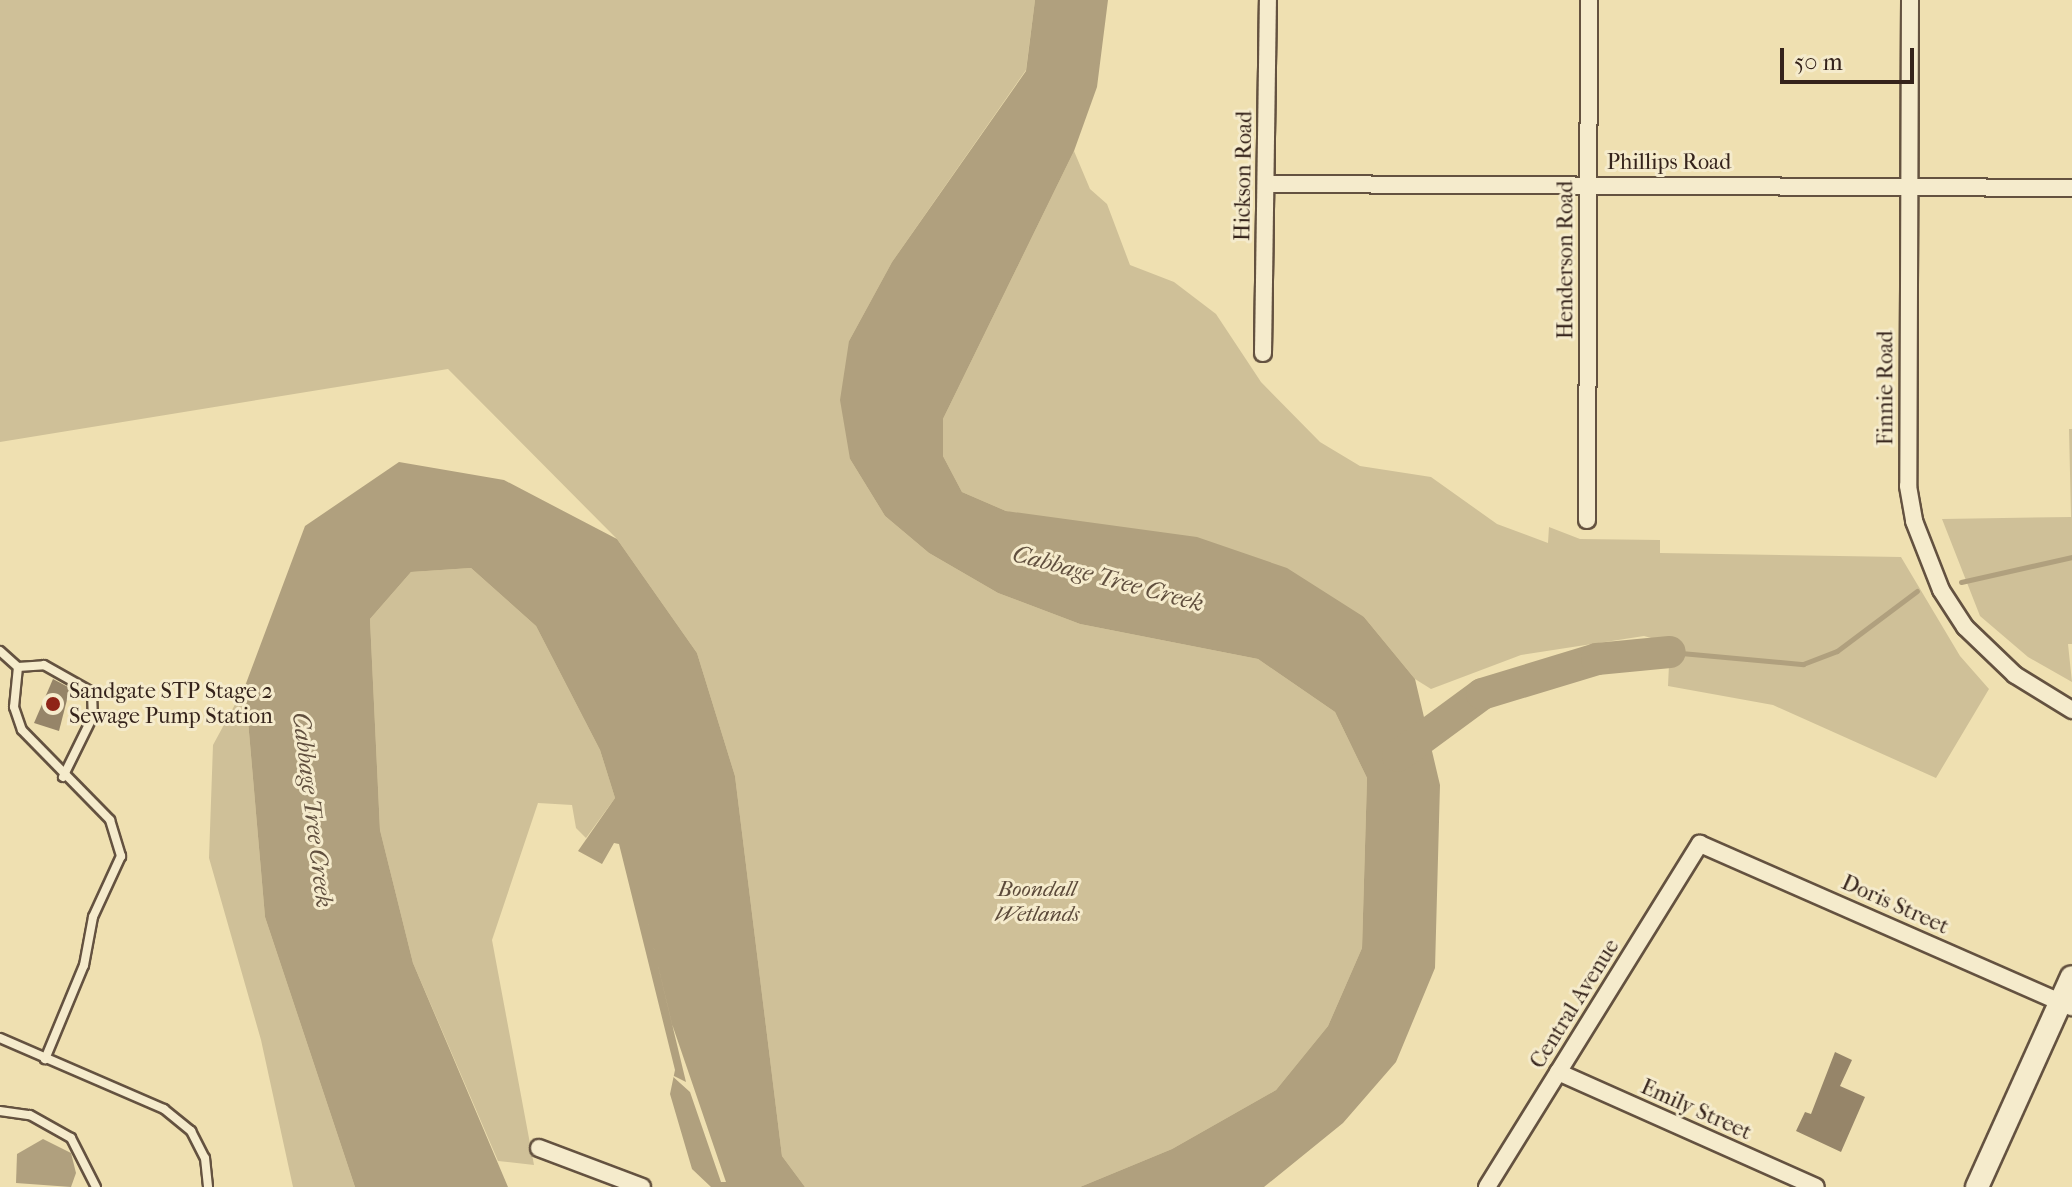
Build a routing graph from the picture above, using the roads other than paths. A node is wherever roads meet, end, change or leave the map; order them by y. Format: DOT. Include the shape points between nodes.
graph roads {
  1 [pos="1268,0"];
  2 [pos="1589,0"];
  3 [pos="1910,0"];
  4 [pos="1267,184"];
  5 [pos="1588,185"];
  6 [pos="1909,187"];
  7 [pos="2072,188"];
  8 [pos="1263,353"];
  9 [pos="1587,520"];
  10 [pos="0,651"];
  11 [pos="18,667"];
  12 [pos="2072,710"];
  13 [pos="63,777"];
  14 [pos="1700,844"];
  15 [pos="2072,977"];
  16 [pos="2066,1004"];
  17 [pos="0,1038"];
  18 [pos="45,1059"];
  19 [pos="1558,1072"];
  20 [pos="0,1111"];
  21 [pos="539,1148"];
  22 [pos="96,1187"];
  23 [pos="208,1187"];
  24 [pos="642,1187"];
  25 [pos="1487,1187"];
  26 [pos="1816,1187"];
  27 [pos="1977,1187"];
  1 -- 4 [label="street, Hickson Road"];
  2 -- 5 [label="street, Henderson Road"];
  3 -- 6 [label="street, Finnie Road"];
  4 -- 5 [label="street, Phillips Road"];
  4 -- 8 [label="street, Hickson Road"];
  5 -- 6 [label="street, Phillips Road"];
  5 -- 9 [label="street, Henderson Road"];
  6 -- 7 [label="street, Phillips Road"];
  6 -- 12 [label="street, Finnie Road" via="1908,486 1914,522 1941,590 1965,627 2015,675"];
  10 -- 11 [label="lane"];
  11 -- 13 [label="lane" via="14,707 22,730"];
  11 -- 13 [label="lane" via="44,665 92,692 93,716"];
  13 -- 18 [label="lane" via="110,820 121,856 93,917 84,965"];
  14 -- 16 [label="street, Doris Street"];
  14 -- 19 [label="street, Central Avenue"];
  15 -- 16 [label="street"];
  16 -- 27 [label="street"];
  17 -- 18 [label="lane"];
  18 -- 23 [label="lane" via="173,1116 191,1131 205,1158"];
  19 -- 25 [label="street, Central Avenue"];
  19 -- 26 [label="street, Emily Street"];
  20 -- 22 [label="lane" via="30,1115 71,1138"];
  21 -- 24 [label="street"];
}
